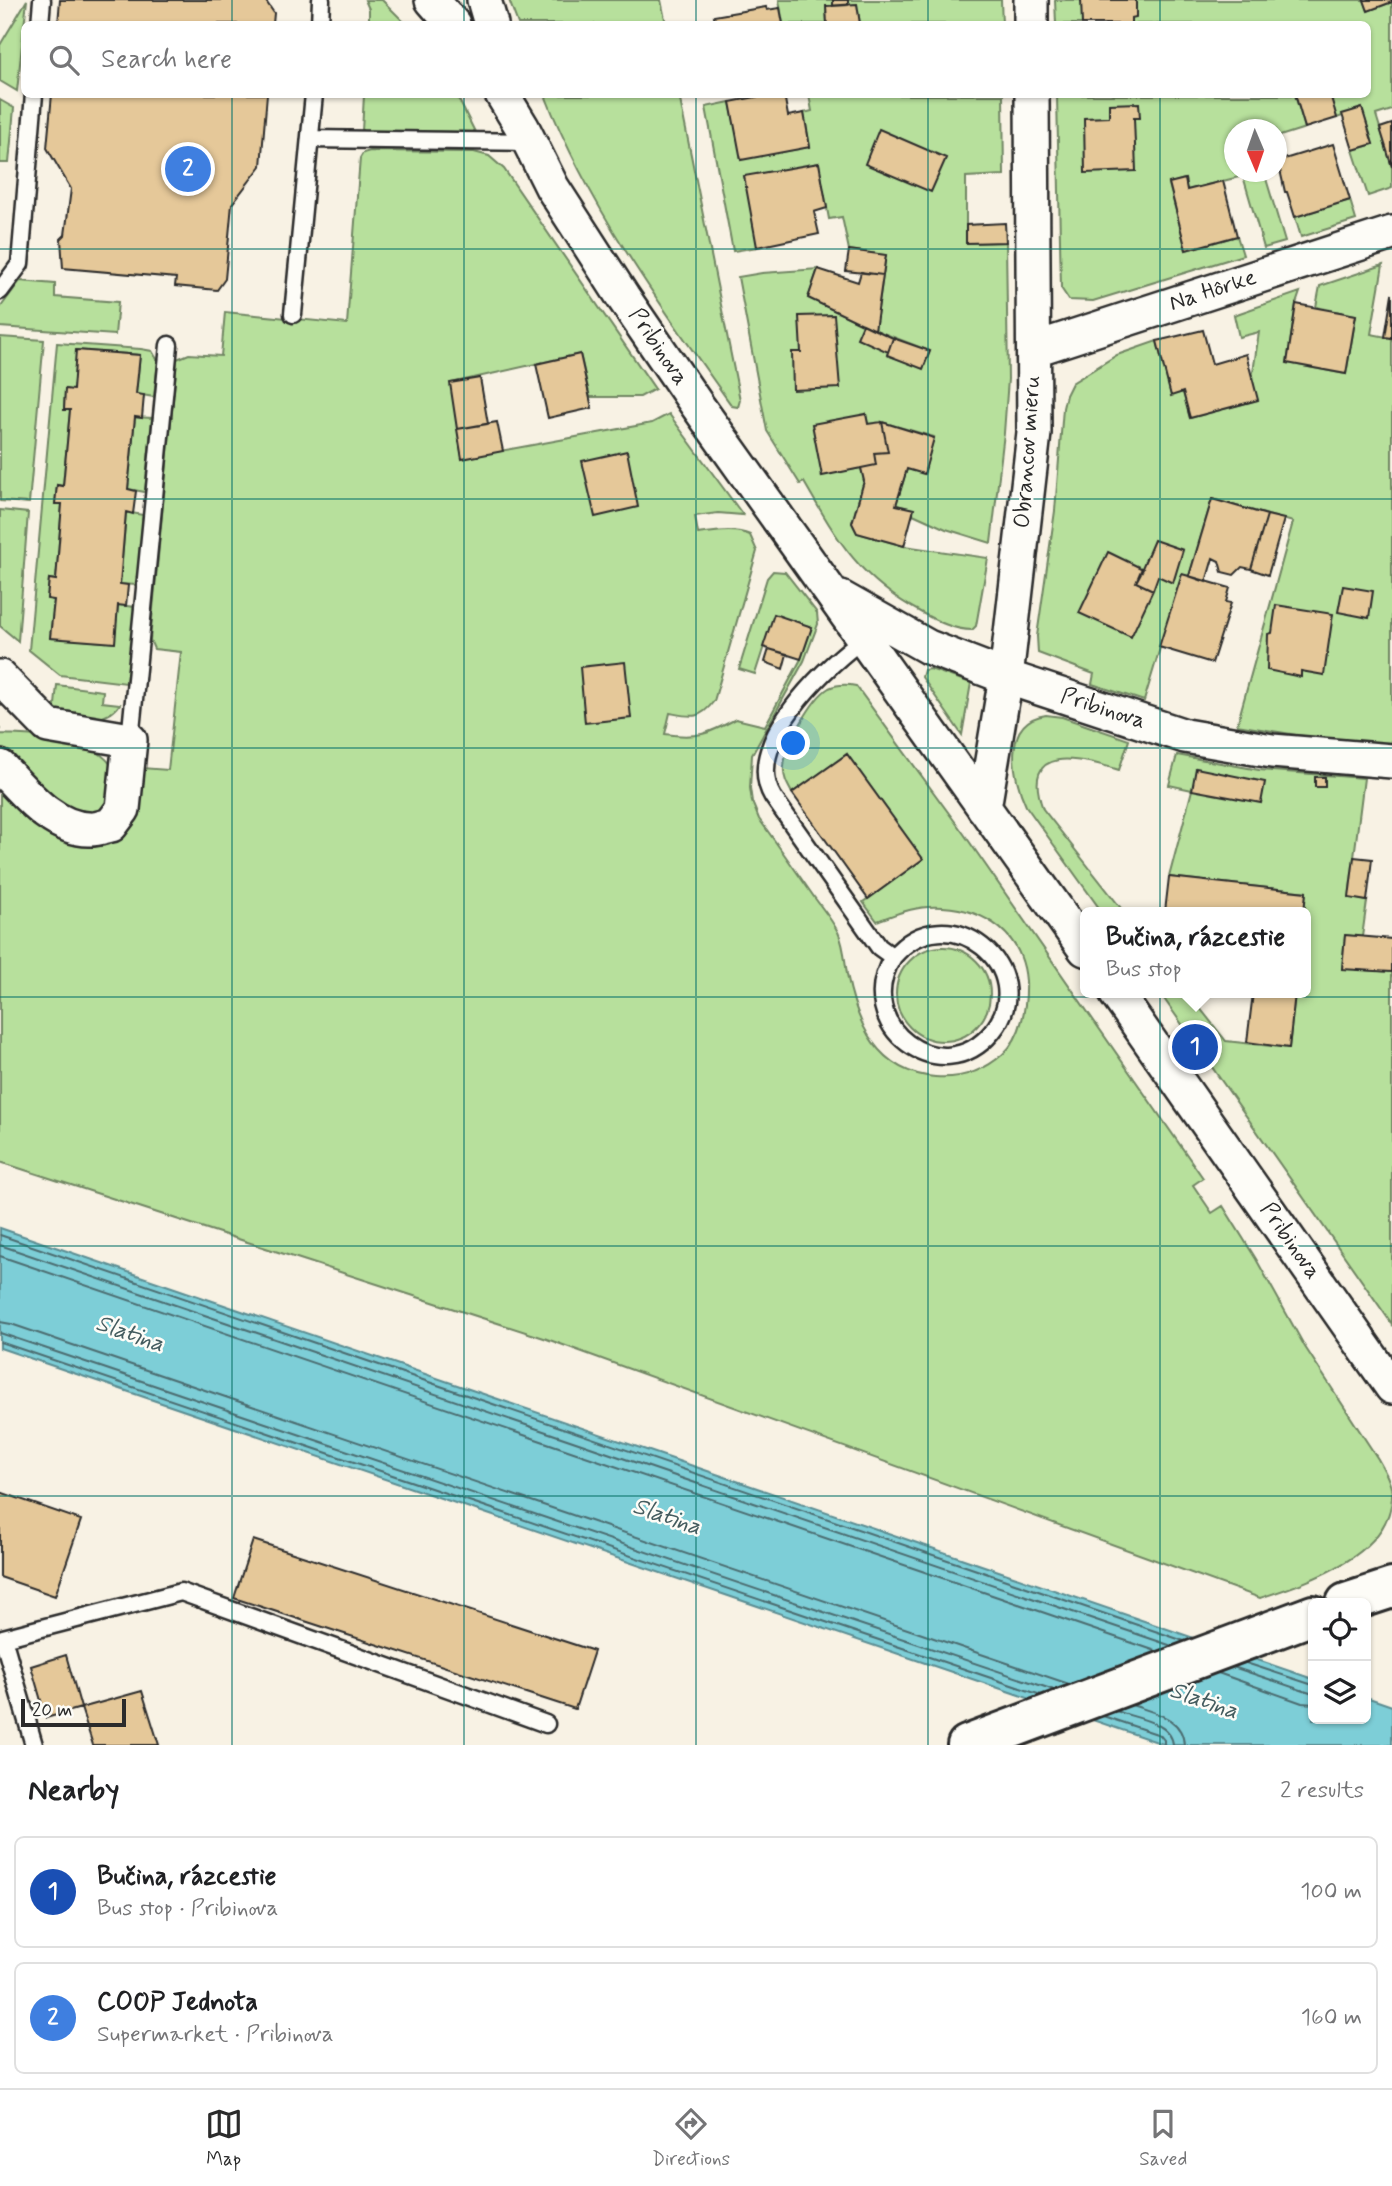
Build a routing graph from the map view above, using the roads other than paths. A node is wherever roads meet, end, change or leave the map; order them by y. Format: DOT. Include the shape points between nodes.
graph roads {
  1 [pos="42,0"];
  2 [pos="321,0"];
  3 [pos="432,0"];
  4 [pos="484,0"];
  5 [pos="1031,0"];
  6 [pos="40,21"];
  7 [pos="320,21"];
  8 [pos="450,21"];
  9 [pos="490,21"];
  10 [pos="1031,21"];
  11 [pos="34,98"];
  12 [pos="314,98"];
  13 [pos="504,98"];
  14 [pos="513,98"];
  15 [pos="1032,98"];
  16 [pos="526,134"];
  17 [pos="310,139"];
  18 [pos="1392,233"];
  19 [pos="0,291"];
  20 [pos="293,314"];
  21 [pos="169,345"];
  22 [pos="1035,349"];
  23 [pos="833,593"];
  24 [pos="864,638"];
  25 [pos="0,677"];
  26 [pos="1006,677"];
  27 [pos="130,740"];
  28 [pos="1392,761"];
  29 [pos="0,767"];
  30 [pos="984,808"];
  31 [pos="1080,942"];
  32 [pos="893,957"];
  33 [pos="1120,998"];
  34 [pos="1392,1387"];
  35 [pos="1392,1588"];
  36 [pos="1361,1598"];
  37 [pos="1306,1617"];
  38 [pos="1,1638"];
  39 [pos="546,1724"];
  40 [pos="974,1742"];
  41 [pos="34,1745"];
  1 -- 6 [label="lane"];
  2 -- 7 [label="lane"];
  3 -- 8 [label="street"];
  4 -- 9 [label="street"];
  5 -- 10 [label="street"];
  11 -- 19 [label="lane" via="20,264"];
  12 -- 17 [label="lane"];
  13 -- 16 [label="street, Pribinova"];
  14 -- 16 [label="street, Pribinova"];
  15 -- 22 [label="street, Obrancov mieru"];
  16 -- 17 [label="lane"];
  16 -- 23 [label="street, Pribinova" via="552,187 623,297"];
  17 -- 20 [label="lane"];
  18 -- 22 [label="street, Na Hôrke"];
  21 -- 27 [label="lane"];
  22 -- 26 [label="street, Obrancov mieru" via="1034,433"];
  23 -- 24 [label="street, Pribinova"];
  23 -- 26 [label="street, Pribinova" via="928,647"];
  24 -- 30 [label="street, Pribinova"];
  24 -- 32 [label="lane" via="818,678 779,728 765,776 773,797 871,936"];
  25 -- 27 [label="street" via="48,726"];
  26 -- 28 [label="street, Pribinova" via="1185,736 1272,751"];
  26 -- 30 [label="street, Obrancov mieru"];
  27 -- 29 [label="street" via="123,809 111,825 89,830 61,822 39,807"];
  30 -- 31 [label="street, Pribinova"];
  32 -- 32 [label="lane" via="884,975 881,1002 888,1023 905,1043 922,1052 955,1055 982,1042 997,1024 1005,1003 1003,976 985,947 966,935 930,933 911,940"];
  33 -- 34 [label="street, Pribinova"];
  35 -- 36 [label="main road"];
  37 -- 40 [label="main road"];
  38 -- 39 [label="lane" via="181,1592"];
  38 -- 41 [label="lane"];
}
